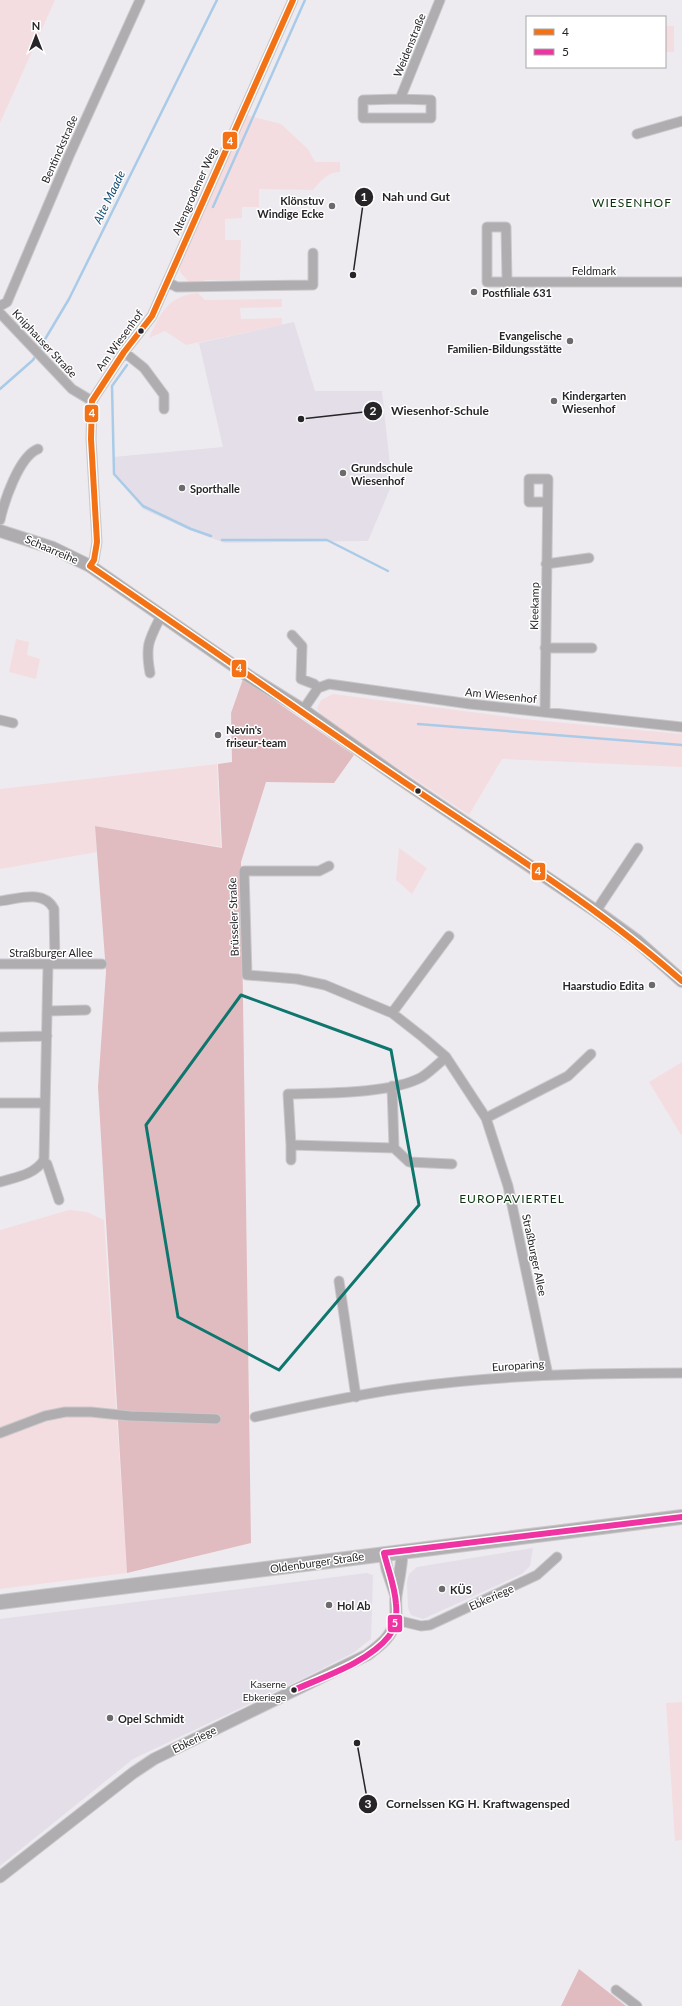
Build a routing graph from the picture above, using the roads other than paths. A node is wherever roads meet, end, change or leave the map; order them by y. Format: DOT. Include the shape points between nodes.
graph roads {
  1 [pos="140,0"];
  2 [pos="293,0"];
  3 [pos="440,0"];
  4 [pos="400,99"];
  5 [pos="682,121"];
  6 [pos="637,134"];
  7 [pos="313,253"];
  8 [pos="507,281"];
  9 [pos="167,282"];
  10 [pos="682,282"];
  11 [pos="0,306"];
  12 [pos="0,313"];
  13 [pos="124,352"];
  14 [pos="92,401"];
  15 [pos="164,409"];
  16 [pos="38,450"];
  17 [pos="547,502"];
  18 [pos="0,520"];
  19 [pos="0,531"];
  20 [pos="589,558"];
  21 [pos="546,564"];
  22 [pos="90,566"];
  23 [pos="161,616"];
  24 [pos="292,635"];
  25 [pos="545,648"];
  26 [pos="592,648"];
  27 [pos="150,673"];
  28 [pos="318,688"];
  29 [pos="303,710"];
  30 [pos="545,712"];
  31 [pos="0,720"];
  32 [pos="13,723"];
  33 [pos="682,727"];
  34 [pos="638,848"];
  35 [pos="329,866"];
  36 [pos="0,901"];
  37 [pos="596,911"];
  38 [pos="449,936"];
  39 [pos="0,964"];
  40 [pos="51,964"];
  41 [pos="102,964"];
  42 [pos="247,975"];
  43 [pos="682,980"];
  44 [pos="86,1010"];
  45 [pos="48,1011"];
  46 [pos="392,1013"];
  47 [pos="48,1036"];
  48 [pos="0,1037"];
  49 [pos="591,1054"];
  50 [pos="446,1057"];
  51 [pos="392,1086"];
  52 [pos="0,1103"];
  53 [pos="45,1103"];
  54 [pos="486,1118"];
  55 [pos="291,1145"];
  56 [pos="394,1148"];
  57 [pos="291,1160"];
  58 [pos="43,1161"];
  59 [pos="452,1164"];
  60 [pos="0,1182"];
  61 [pos="59,1200"];
  62 [pos="339,1281"];
  63 [pos="682,1373"];
  64 [pos="548,1375"];
  65 [pos="356,1396"];
  66 [pos="255,1417"];
  67 [pos="216,1419"];
  68 [pos="0,1433"];
  69 [pos="682,1517"];
  70 [pos="402,1551"];
  71 [pos="384,1553"];
  72 [pos="557,1557"];
  73 [pos="396,1598"];
  74 [pos="0,1602"];
  75 [pos="396,1620"];
  76 [pos="0,1877"];
  77 [pos="616,1990"];
  78 [pos="637,2006"];
  1 -- 11 [label="street, Bentinckstraße" via="7,302"];
  2 -- 9 [label="street, Altengrodener Weg"];
  3 -- 4 [label="street, Weidenstraße"];
  4 -- 4 [label="street" via="432,100 431,118 363,118 363,100"];
  5 -- 6 [label="street"];
  7 -- 9 [label="street" via="313,285 177,287"];
  8 -- 8 [label="street, Feldmark" via="487,282 487,227 506,227"];
  8 -- 10 [label="street, Feldmark"];
  9 -- 13 [label="street, Am Wiesenhof" via="152,316"];
  12 -- 14 [label="street, Kniphauser Straße" via="72,389"];
  13 -- 14 [label="street, Am Wiesenhof"];
  13 -- 15 [label="street" via="144,368 164,395"];
  14 -- 22 [label="street" via="91,439 97,542"];
  16 -- 18 [label="street" via="31,452 11,484 4,500"];
  17 -- 21 [label="street, Kleekamp"];
  19 -- 22 [label="main road, Schaarreihe" via="53,548"];
  20 -- 21 [label="street"];
  21 -- 25 [label="street, Kleekamp"];
  22 -- 23 [label="main road, Schaarreihe"];
  23 -- 27 [label="street" via="148,642"];
  23 -- 29 [label="main road, Schaarreihe"];
  24 -- 28 [label="street" via="302,646 300,679"];
  25 -- 26 [label="street"];
  25 -- 30 [label="street, Kleekamp"];
  28 -- 29 [label="street"];
  28 -- 30 [label="street, Am Wiesenhof" via="330,684"];
  29 -- 37 [label="main road, Schaarreihe"];
  30 -- 33 [label="street, Am Wiesenhof"];
  31 -- 32 [label="street"];
  34 -- 37 [label="street"];
  35 -- 42 [label="street, Brüsseler Straße" via="319,871 244,871"];
  36 -- 40 [label="street" via="37,896 50,901 54,909"];
  37 -- 43 [label="main road, Schaarreihe" via="636,940"];
  38 -- 46 [label="street"];
  39 -- 40 [label="street, Straßburger Allee"];
  40 -- 41 [label="street, Straßburger Allee"];
  40 -- 45 [label="street"];
  42 -- 46 [label="street, Straßburger Allee" via="297,979 325,985"];
  44 -- 45 [label="street"];
  45 -- 47 [label="street"];
  46 -- 50 [label="street, Straßburger Allee"];
  47 -- 48 [label="street"];
  47 -- 53 [label="street"];
  49 -- 54 [label="street" via="568,1076"];
  50 -- 51 [label="street" via="422,1077"];
  50 -- 54 [label="street, Straßburger Allee"];
  51 -- 55 [label="street" via="343,1092 288,1094"];
  51 -- 56 [label="street"];
  52 -- 53 [label="street"];
  53 -- 58 [label="street"];
  54 -- 64 [label="street, Straßburger Allee" via="508,1186"];
  55 -- 56 [label="street"];
  55 -- 57 [label="street"];
  56 -- 59 [label="street" via="409,1162"];
  58 -- 60 [label="street" via="31,1172"];
  58 -- 61 [label="street" via="47,1164"];
  62 -- 65 [label="street"];
  63 -- 64 [label="street, Europaring"];
  64 -- 65 [label="street, Europaring" via="454,1382"];
  65 -- 66 [label="street, Europaring"];
  67 -- 68 [label="street" via="65,1412 44,1416"];
  69 -- 70 [label="main road, Oldenburger Straße"];
  70 -- 71 [label="main road, Oldenburger Straße"];
  70 -- 73 [label="street, Ebkeriege" via="402,1567"];
  71 -- 73 [label="street, Ebkeriege"];
  71 -- 74 [label="main road, Oldenburger Straße"];
  72 -- 75 [label="street, Ebkeriege" via="538,1575 430,1625 421,1626"];
  73 -- 75 [label="street, Ebkeriege"];
  75 -- 76 [label="street, Ebkeriege" via="390,1635 367,1655 154,1759"];
  77 -- 78 [label="street"];
}
